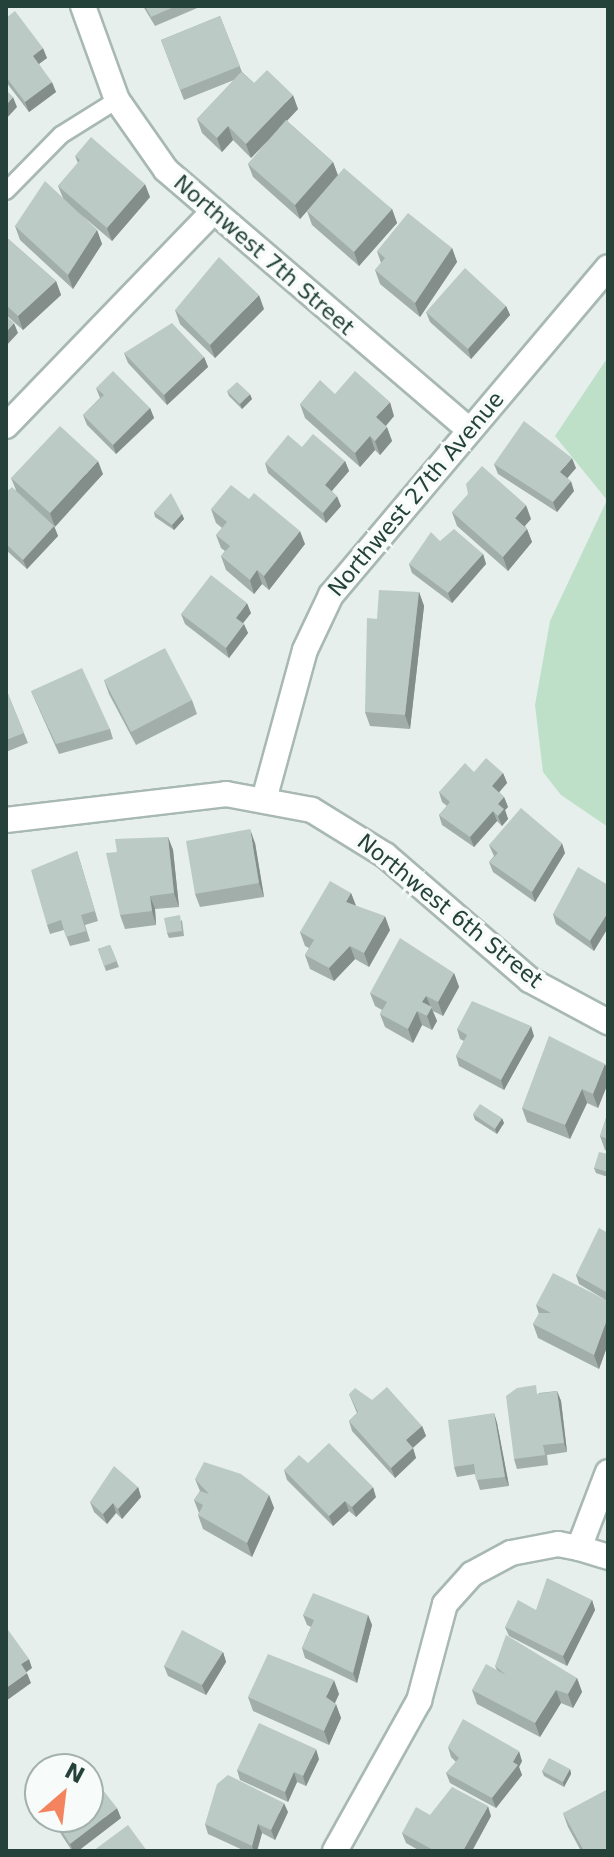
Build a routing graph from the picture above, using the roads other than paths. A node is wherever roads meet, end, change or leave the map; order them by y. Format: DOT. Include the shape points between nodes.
graph roads {
  1 [pos="83,6"];
  2 [pos="117,100"];
  3 [pos="6,191"];
  4 [pos="211,214"];
  5 [pos="608,267"];
  6 [pos="6,426"];
  7 [pos="468,429"];
  8 [pos="265,796"];
  9 [pos="6,820"];
  10 [pos="608,1022"];
  11 [pos="608,1472"];
  12 [pos="579,1548"];
  13 [pos="608,1557"];
  14 [pos="335,1851"];
  1 -- 2 [label="street, Northwest 7th Street"];
  2 -- 3 [label="lane" via="61,135"];
  2 -- 4 [label="street, Northwest 7th Street" via="166,170"];
  4 -- 6 [label="street"];
  4 -- 7 [label="street, Northwest 7th Street"];
  5 -- 7 [label="street, Northwest 27th Avenue"];
  7 -- 8 [label="street, Northwest 27th Avenue" via="360,555 315,623"];
  8 -- 9 [label="street, Northwest 6th Street" via="183,797"];
  8 -- 10 [label="street, Northwest 6th Street" via="344,825 530,980"];
  11 -- 12 [label="street"];
  12 -- 13 [label="street"];
  12 -- 14 [label="street" via="558,1544 511,1553 459,1586 435,1626 419,1701"];
}
